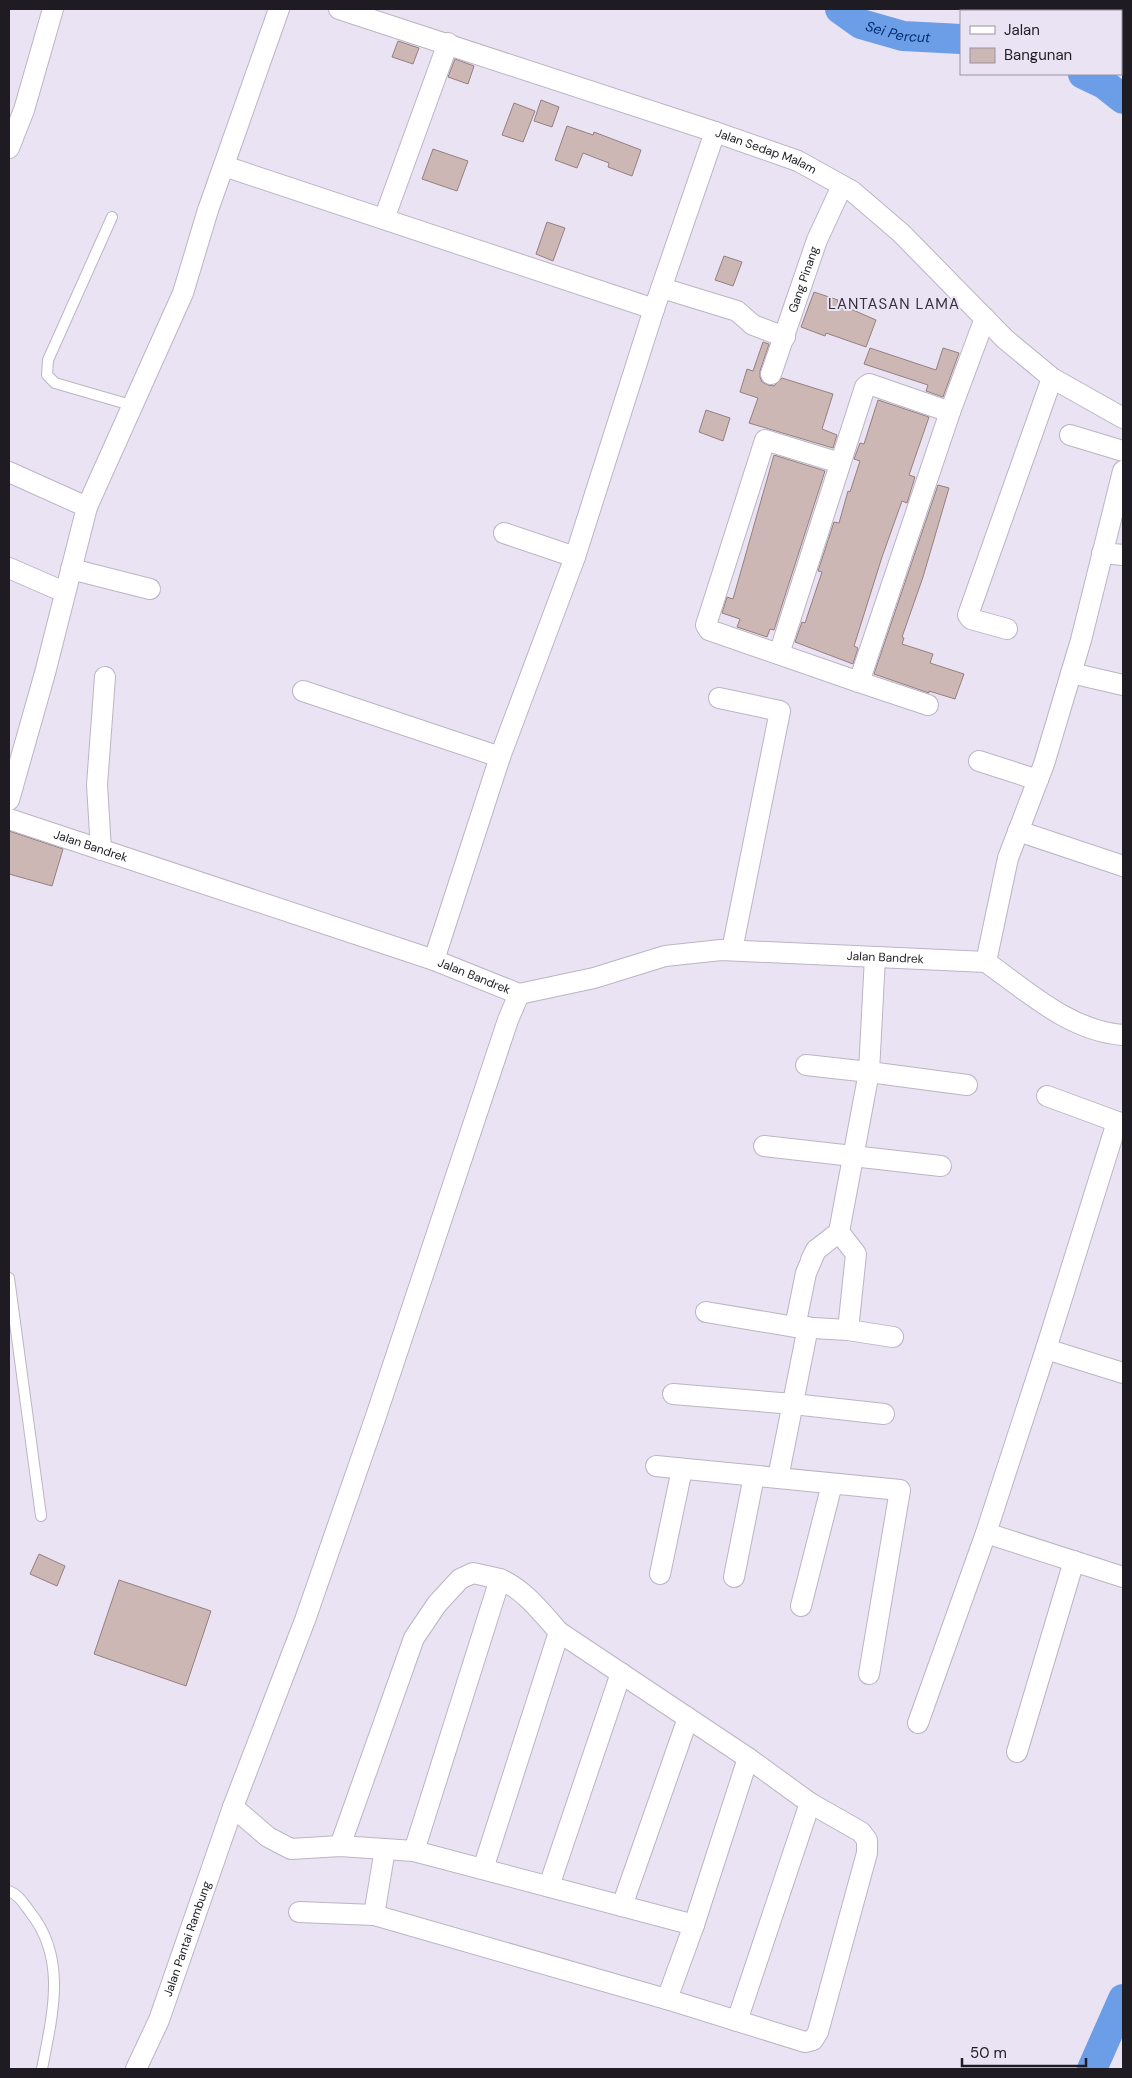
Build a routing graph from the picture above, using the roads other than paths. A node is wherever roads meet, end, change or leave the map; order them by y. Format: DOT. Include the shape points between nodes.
graph roads {
  1 [pos="53,9"];
  2 [pos="279,9"];
  3 [pos="339,9"];
  4 [pos="448,43"];
  5 [pos="715,132"];
  6 [pos="9,148"];
  7 [pos="224,166"];
  8 [pos="842,186"];
  9 [pos="112,217"];
  10 [pos="384,219"];
  11 [pos="662,288"];
  12 [pos="654,309"];
  13 [pos="985,318"];
  14 [pos="785,336"];
  15 [pos="771,374"];
  16 [pos="1052,378"];
  17 [pos="134,406"];
  18 [pos="950,412"];
  19 [pos="1123,418"];
  20 [pos="1070,435"];
  21 [pos="1123,451"];
  22 [pos="840,463"];
  23 [pos="1123,471"];
  24 [pos="9,472"];
  25 [pos="88,507"];
  26 [pos="504,533"];
  27 [pos="1102,553"];
  28 [pos="1123,555"];
  29 [pos="575,557"];
  30 [pos="9,568"];
  31 [pos="71,568"];
  32 [pos="150,589"];
  33 [pos="64,592"];
  34 [pos="1007,629"];
  35 [pos="779,654"];
  36 [pos="1071,673"];
  37 [pos="105,677"];
  38 [pos="859,682"];
  39 [pos="1123,685"];
  40 [pos="303,691"];
  41 [pos="719,698"];
  42 [pos="928,705"];
  43 [pos="500,757"];
  44 [pos="979,761"];
  45 [pos="1038,780"];
  46 [pos="9,800"];
  47 [pos="9,819"];
  48 [pos="1018,831"];
  49 [pos="101,850"];
  50 [pos="1123,866"];
  51 [pos="732,950"];
  52 [pos="875,957"];
  53 [pos="434,960"];
  54 [pos="986,962"];
  55 [pos="519,994"];
  56 [pos="1123,1035"];
  57 [pos="806,1065"];
  58 [pos="869,1072"];
  59 [pos="967,1085"];
  60 [pos="1047,1096"];
  61 [pos="1120,1123"];
  62 [pos="764,1146"];
  63 [pos="851,1156"];
  64 [pos="941,1166"];
  65 [pos="839,1232"];
  66 [pos="9,1278"];
  67 [pos="706,1312"];
  68 [pos="801,1327"];
  69 [pos="848,1330"];
  70 [pos="893,1338"];
  71 [pos="1046,1349"];
  72 [pos="1123,1373"];
  73 [pos="673,1394"];
  74 [pos="793,1404"];
  75 [pos="884,1414"];
  76 [pos="656,1466"];
  77 [pos="682,1469"];
  78 [pos="754,1476"];
  79 [pos="778,1478"];
  80 [pos="832,1484"];
  81 [pos="41,1516"];
  82 [pos="986,1533"];
  83 [pos="1074,1561"];
  84 [pos="660,1574"];
  85 [pos="734,1577"];
  86 [pos="1123,1577"];
  87 [pos="500,1579"];
  88 [pos="801,1606"];
  89 [pos="559,1632"];
  90 [pos="621,1673"];
  91 [pos="869,1674"];
  92 [pos="688,1718"];
  93 [pos="918,1723"];
  94 [pos="1017,1752"];
  95 [pos="748,1758"];
  96 [pos="810,1803"];
  97 [pos="233,1807"];
  98 [pos="340,1846"];
  99 [pos="385,1849"];
  100 [pos="414,1851"];
  101 [pos="483,1869"];
  102 [pos="549,1886"];
  103 [pos="9,1891"];
  104 [pos="622,1906"];
  105 [pos="299,1912"];
  106 [pos="374,1915"];
  107 [pos="694,1925"];
  108 [pos="667,1999"];
  109 [pos="736,2021"];
  110 [pos="42,2069"];
  111 [pos="136,2069"];
  1 -- 6 [label="street" via="24,110"];
  2 -- 7 [label="street"];
  3 -- 4 [label="street, Jalan Sedap Malam"];
  4 -- 5 [label="street, Jalan Sedap Malam"];
  4 -- 10 [label="street"];
  5 -- 8 [label="street, Jalan Sedap Malam" via="798,161"];
  5 -- 11 [label="street"];
  7 -- 10 [label="street"];
  7 -- 17 [label="street" via="183,292"];
  8 -- 13 [label="street, Jalan Sedap Malam" via="901,233"];
  8 -- 14 [label="street, Gang Pinang" via="817,240"];
  9 -- 17 [label="lane" via="48,360 48,374 55,383"];
  10 -- 12 [label="street"];
  11 -- 12 [label="street"];
  11 -- 14 [label="street" via="737,312 753,325"];
  12 -- 29 [label="street"];
  13 -- 16 [label="street, Jalan Sedap Malam"];
  13 -- 18 [label="street"];
  14 -- 15 [label="street, Gang Pinang"];
  16 -- 19 [label="street, Jalan Sedap Malam"];
  16 -- 34 [label="street" via="968,615 971,619"];
  17 -- 25 [label="street"];
  18 -- 22 [label="street" via="869,384 862,392"];
  18 -- 38 [label="street"];
  20 -- 21 [label="street"];
  22 -- 35 [label="street"];
  22 -- 35 [label="street" via="770,441 764,440 762,445 706,626 709,630"];
  23 -- 27 [label="street"];
  24 -- 25 [label="street"];
  25 -- 31 [label="street"];
  26 -- 29 [label="street"];
  27 -- 28 [label="street"];
  27 -- 36 [label="street"];
  29 -- 43 [label="street"];
  30 -- 33 [label="street"];
  31 -- 32 [label="street"];
  31 -- 33 [label="street"];
  33 -- 46 [label="street"];
  35 -- 38 [label="street"];
  36 -- 39 [label="street"];
  36 -- 45 [label="street"];
  37 -- 49 [label="street" via="97,785"];
  38 -- 42 [label="street"];
  40 -- 43 [label="street"];
  41 -- 51 [label="street" via="780,711"];
  43 -- 53 [label="street"];
  44 -- 45 [label="street"];
  45 -- 48 [label="street"];
  47 -- 49 [label="street, Jalan Bandrek"];
  48 -- 50 [label="street"];
  48 -- 54 [label="street" via="1008,858"];
  49 -- 53 [label="street, Jalan Bandrek"];
  51 -- 52 [label="street, Jalan Bandrek"];
  51 -- 55 [label="street, Jalan Bandrek" via="665,956 594,978"];
  52 -- 54 [label="street, Jalan Bandrek"];
  52 -- 58 [label="street"];
  53 -- 55 [label="street, Jalan Bandrek"];
  54 -- 56 [label="street" via="1062,1016 1093,1030"];
  55 -- 97 [label="street, Jalan Pantai Rambung" via="305,1620"];
  57 -- 58 [label="street"];
  58 -- 59 [label="street"];
  58 -- 63 [label="street"];
  60 -- 61 [label="street"];
  61 -- 71 [label="street"];
  62 -- 63 [label="street"];
  63 -- 64 [label="street"];
  63 -- 65 [label="street"];
  65 -- 68 [label="street" via="814,1255 806,1273"];
  65 -- 69 [label="street" via="856,1254"];
  66 -- 81 [label="lane"];
  67 -- 68 [label="street"];
  68 -- 69 [label="street"];
  68 -- 74 [label="street"];
  69 -- 70 [label="street"];
  71 -- 72 [label="street"];
  71 -- 82 [label="street"];
  73 -- 74 [label="street"];
  74 -- 75 [label="street"];
  74 -- 79 [label="street"];
  76 -- 77 [label="street"];
  77 -- 78 [label="street"];
  77 -- 84 [label="street"];
  78 -- 79 [label="street"];
  78 -- 85 [label="street"];
  79 -- 80 [label="street"];
  80 -- 88 [label="street"];
  80 -- 91 [label="street" via="900,1490"];
  82 -- 83 [label="street"];
  82 -- 93 [label="street"];
  83 -- 86 [label="street"];
  83 -- 94 [label="street"];
  87 -- 89 [label="street" via="514,1586"];
  87 -- 98 [label="street" via="473,1573 460,1579 437,1604 414,1638"];
  87 -- 100 [label="street"];
  89 -- 90 [label="street"];
  89 -- 101 [label="street"];
  90 -- 92 [label="street"];
  90 -- 102 [label="street"];
  92 -- 95 [label="street"];
  92 -- 104 [label="street"];
  95 -- 96 [label="street"];
  95 -- 107 [label="street"];
  96 -- 109 [label="street"];
  96 -- 109 [label="street" via="861,1832 867,1840 867,1853 818,2032 813,2040 805,2042"];
  97 -- 98 [label="street" via="268,1837 291,1849"];
  97 -- 111 [label="street, Jalan Pantai Rambung" via="159,2020"];
  98 -- 99 [label="street"];
  99 -- 100 [label="street"];
  99 -- 106 [label="street"];
  100 -- 101 [label="street"];
  101 -- 102 [label="street"];
  102 -- 104 [label="street"];
  103 -- 110 [label="lane" via="16,1894 36,1919 52,1954 55,2003"];
  104 -- 107 [label="street"];
  105 -- 106 [label="street"];
  106 -- 108 [label="street"];
  107 -- 108 [label="street"];
  108 -- 109 [label="street"];
}
